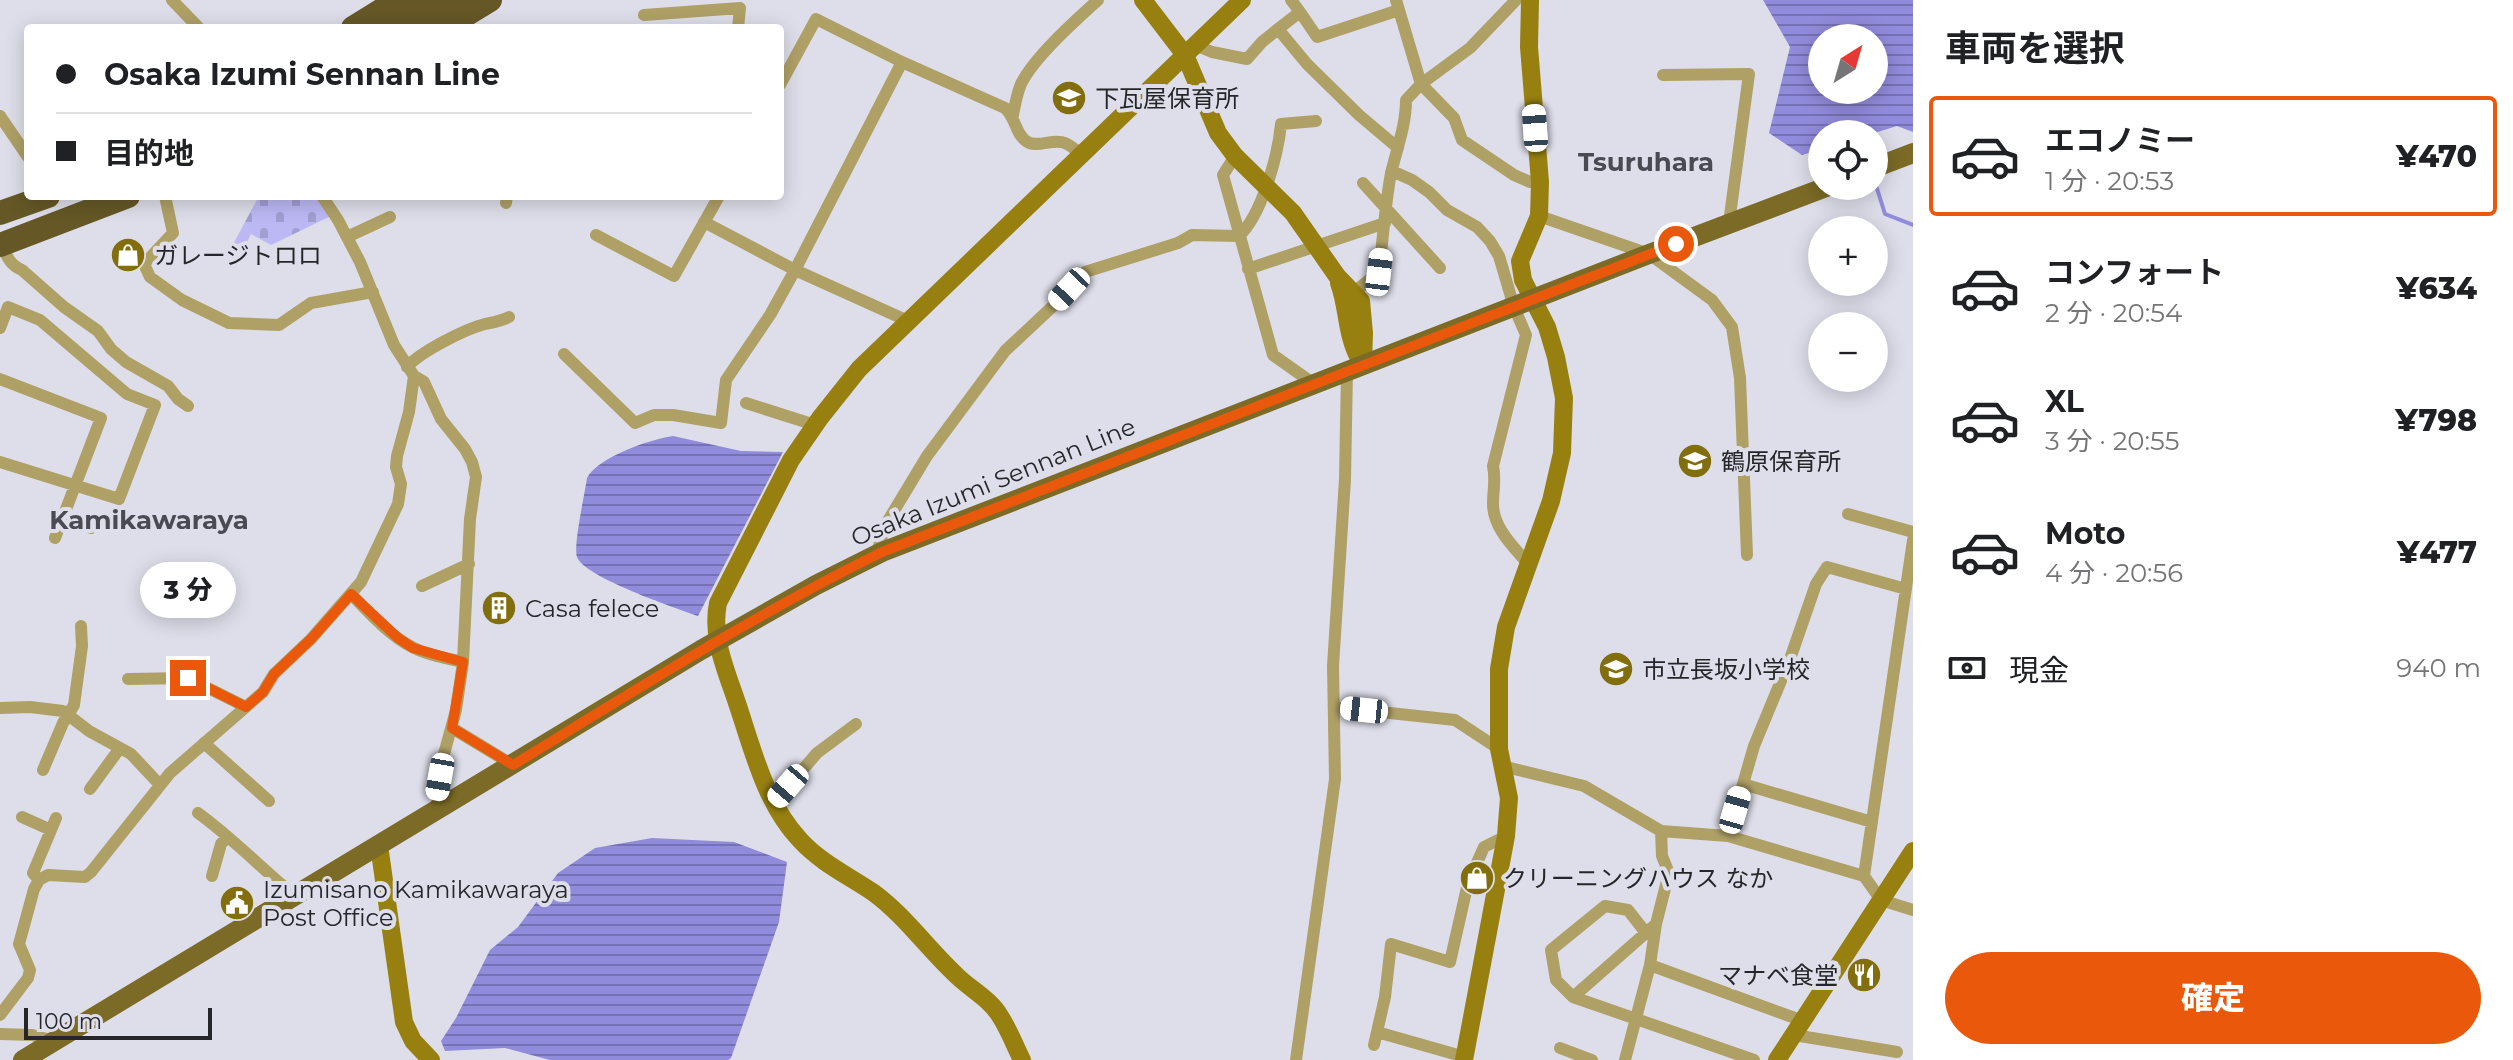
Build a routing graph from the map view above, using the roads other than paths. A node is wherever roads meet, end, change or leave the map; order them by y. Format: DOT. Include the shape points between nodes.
graph roads {
  1 [pos="172,0"];
  2 [pos="398,0"];
  3 [pos="433,0"];
  4 [pos="459,0"];
  5 [pos="490,0"];
  6 [pos="1098,0"];
  7 [pos="1242,0"];
  8 [pos="1291,0"];
  9 [pos="1516,0"];
  10 [pos="1530,0"];
  11 [pos="1146,1"];
  12 [pos="1397,5"];
  13 [pos="1300,12"];
  14 [pos="644,15"];
  15 [pos="195,24"];
  16 [pos="359,24"];
  17 [pos="392,24"];
  18 [pos="419,24"];
  19 [pos="451,24"];
  20 [pos="738,24"];
  21 [pos="1278,29"];
  22 [pos="1190,50"];
  23 [pos="784,58"];
  24 [pos="793,61"];
  25 [pos="902,62"];
  26 [pos="1663,75"];
  27 [pos="784,78"];
  28 [pos="1421,84"];
  29 [pos="1013,115"];
  30 [pos="0,116"];
  31 [pos="1316,121"];
  32 [pos="1398,148"];
  33 [pos="24,151"];
  34 [pos="1913,153"];
  35 [pos="1081,154"];
  36 [pos="1235,156"];
  37 [pos="1888,163"];
  38 [pos="1392,171"];
  39 [pos="1540,182"];
  40 [pos="1363,183"];
  41 [pos="1265,186"];
  42 [pos="24,187"];
  43 [pos="1808,194"];
  44 [pos="0,195"];
  45 [pos="37,200"];
  46 [pos="81,200"];
  47 [pos="116,200"];
  48 [pos="166,200"];
  49 [pos="324,200"];
  50 [pos="717,200"];
  51 [pos="1385,208"];
  52 [pos="0,213"];
  53 [pos="1539,216"];
  54 [pos="390,217"];
  55 [pos="704,222"];
  56 [pos="1385,223"];
  57 [pos="1729,223"];
  58 [pos="596,235"];
  59 [pos="1239,236"];
  60 [pos="347,237"];
  61 [pos="1,239"];
  62 [pos="1316,247"];
  63 [pos="1649,254"];
  64 [pos="1440,268"];
  65 [pos="1248,269"];
  66 [pos="795,270"];
  67 [pos="1337,276"];
  68 [pos="373,292"];
  69 [pos="1353,293"];
  70 [pos="1523,303"];
  71 [pos="509,317"];
  72 [pos="908,321"];
  73 [pos="0,328"];
  74 [pos="463,334"];
  75 [pos="470,346"];
  76 [pos="564,354"];
  77 [pos="1355,368"];
  78 [pos="410,371"];
  79 [pos="0,379"];
  80 [pos="1314,384"];
  81 [pos="746,403"];
  82 [pos="188,406"];
  83 [pos="815,425"];
  84 [pos="0,462"];
  85 [pos="76,484"];
  86 [pos="1848,514"];
  87 [pos="63,517"];
  88 [pos="91,528"];
  89 [pos="1913,532"];
  90 [pos="55,538"];
  91 [pos="1913,540"];
  92 [pos="876,555"];
  93 [pos="1747,555"];
  94 [pos="469,564"];
  95 [pos="1528,564"];
  96 [pos="422,586"];
  97 [pos="1906,589"];
  98 [pos="351,594"];
  99 [pos="81,626"];
  100 [pos="718,641"];
  101 [pos="463,662"];
  102 [pos="128,679"];
  103 [pos="246,707"];
  104 [pos="1334,707"];
  105 [pos="0,708"];
  106 [pos="68,714"];
  107 [pos="856,724"];
  108 [pos="452,728"];
  109 [pos="204,743"];
  110 [pos="120,748"];
  111 [pos="1501,758"];
  112 [pos="513,765"];
  113 [pos="43,770"];
  114 [pos="1743,784"];
  115 [pos="160,785"];
  116 [pos="90,789"];
  117 [pos="269,801"];
  118 [pos="774,803"];
  119 [pos="436,811"];
  120 [pos="198,813"];
  121 [pos="22,817"];
  122 [pos="1872,822"];
  123 [pos="1661,831"];
  124 [pos="1506,836"];
  125 [pos="1728,836"];
  126 [pos="227,837"];
  127 [pos="379,845"];
  128 [pos="1913,851"];
  129 [pos="212,876"];
  130 [pos="1864,876"];
  131 [pos="39,880"];
  132 [pos="293,897"];
  133 [pos="1881,900"];
  134 [pos="1913,910"];
  135 [pos="1651,928"];
  136 [pos="1650,965"];
  137 [pos="1573,997"];
  138 [pos="0,1015"];
  139 [pos="1637,1019"];
  140 [pos="1798,1028"];
  141 [pos="0,1034"];
  142 [pos="54,1041"];
  143 [pos="1560,1048"];
  144 [pos="1897,1052"];
  145 [pos="1464,1059"];
  146 [pos="23,1060"];
  147 [pos="431,1060"];
  148 [pos="1022,1060"];
  149 [pos="1296,1060"];
  150 [pos="1592,1060"];
  151 [pos="1625,1060"];
  152 [pos="1754,1060"];
  153 [pos="1777,1060"];
  1 -- 15 [label="street"];
  2 -- 16 [label="highway"];
  3 -- 17 [label="highway"];
  4 -- 18 [label="highway"];
  5 -- 19 [label="highway"];
  6 -- 29 [label="street" via="1031,69"];
  7 -- 22 [label="street"];
  8 -- 13 [label="street"];
  9 -- 28 [label="street" via="1470,48"];
  10 -- 39 [label="street"];
  11 -- 22 [label="street"];
  12 -- 13 [label="street" via="1317,37"];
  12 -- 28 [label="street"];
  13 -- 21 [label="street"];
  14 -- 20 [label="street" via="740,8"];
  21 -- 22 [label="street" via="1247,59"];
  21 -- 32 [label="street" via="1307,64"];
  22 -- 35 [label="street"];
  22 -- 36 [label="street" via="1218,133"];
  23 -- 24 [label="street"];
  24 -- 25 [label="street" via="816,19"];
  24 -- 27 [label="street"];
  25 -- 29 [label="street"];
  25 -- 66 [label="street"];
  26 -- 57 [label="street" via="1749,74"];
  28 -- 32 [label="street" via="1406,100"];
  28 -- 39 [label="street" via="1454,118 1462,140 1514,175"];
  29 -- 35 [label="street" via="1026,141 1064,142"];
  30 -- 33 [label="street"];
  31 -- 41 [label="street" via="1281,124"];
  32 -- 38 [label="street"];
  34 -- 37 [label="main road"];
  35 -- 72 [label="street"];
  36 -- 41 [label="street"];
  36 -- 59 [label="street" via="1223,175"];
  38 -- 51 [label="street"];
  38 -- 70 [label="street" via="1477,227"];
  39 -- 53 [label="street"];
  40 -- 51 [label="street"];
  41 -- 59 [label="street" via="1249,227"];
  41 -- 62 [label="street" via="1293,213"];
  42 -- 44 [label="highway"];
  43 -- 57 [label="main road, Osaka Izumi Sennan Line"];
  45 -- 52 [label="highway"];
  46 -- 61 [label="highway"];
  47 -- 61 [label="highway"];
  48 -- 68 [label="street" via="173,233 144,264 150,277 229,323 279,325 311,303"];
  49 -- 60 [label="street"];
  50 -- 55 [label="street"];
  51 -- 56 [label="street"];
  51 -- 64 [label="street"];
  53 -- 63 [label="street"];
  53 -- 70 [label="street" via="1520,261"];
  54 -- 60 [label="street"];
  55 -- 58 [label="street" via="674,276"];
  55 -- 66 [label="street"];
  56 -- 62 [label="street"];
  56 -- 69 [label="street" via="1379,272"];
  57 -- 63 [label="main road, Osaka Izumi Sennan Line"];
  59 -- 65 [label="street"];
  59 -- 92 [label="street" via="1192,235 1085,272 1005,351 927,456 886,524"];
  60 -- 68 [label="street"];
  61 -- 82 [label="street" via="14,267 98,331 126,362 168,386"];
  62 -- 65 [label="street"];
  62 -- 67 [label="street"];
  63 -- 70 [label="main road, Osaka Izumi Sennan Line"];
  63 -- 93 [label="street" via="1712,300 1732,327 1740,378"];
  65 -- 80 [label="street" via="1273,355"];
  66 -- 72 [label="street"];
  66 -- 76 [label="street" via="726,380 721,423 673,415 635,423"];
  67 -- 69 [label="street"];
  67 -- 77 [label="street"];
  68 -- 78 [label="street"];
  69 -- 77 [label="street" via="1361,301 1364,333"];
  70 -- 77 [label="main road, Osaka Izumi Sennan Line"];
  70 -- 95 [label="street" via="1525,346 1493,466 1493,506 1505,536"];
  70 -- 95 [label="street" via="1547,327 1564,398 1562,453"];
  71 -- 74 [label="street"];
  72 -- 83 [label="street" via="859,369"];
  73 -- 85 [label="street" via="8,307 40,320 127,394 155,405 119,499"];
  74 -- 75 [label="street"];
  74 -- 78 [label="street" via="417,356"];
  77 -- 80 [label="main road, Osaka Izumi Sennan Line"];
  77 -- 104 [label="street"];
  78 -- 94 [label="street" via="424,382 441,419 472,462 476,477"];
  78 -- 98 [label="street" via="409,412 396,467 401,484 398,504 373,562"];
  79 -- 85 [label="street" via="101,418"];
  80 -- 92 [label="main road, Osaka Izumi Sennan Line"];
  81 -- 83 [label="street"];
  83 -- 100 [label="street" via="791,460 718,603"];
  84 -- 85 [label="street"];
  85 -- 87 [label="street"];
  86 -- 89 [label="street"];
  87 -- 88 [label="street"];
  87 -- 90 [label="street"];
  91 -- 97 [label="street"];
  92 -- 100 [label="main road, Osaka Izumi Sennan Line"];
  94 -- 96 [label="street"];
  94 -- 101 [label="street"];
  95 -- 111 [label="street" via="1506,627 1499,669"];
  97 -- 114 [label="street" via="1827,567 1816,584"];
  97 -- 122 [label="street"];
  98 -- 101 [label="street" via="413,648"];
  98 -- 103 [label="street"];
  99 -- 106 [label="street" via="74,705"];
  100 -- 112 [label="main road, Osaka Izumi Sennan Line"];
  100 -- 118 [label="street"];
  101 -- 108 [label="street"];
  102 -- 103 [label="street" via="188,678"];
  103 -- 109 [label="street"];
  104 -- 111 [label="street" via="1455,720"];
  104 -- 149 [label="street" via="1335,779"];
  105 -- 106 [label="street"];
  106 -- 110 [label="street"];
  106 -- 113 [label="street"];
  107 -- 118 [label="street" via="817,753"];
  108 -- 112 [label="street"];
  108 -- 119 [label="street"];
  109 -- 115 [label="street"];
  109 -- 117 [label="street"];
  110 -- 115 [label="street"];
  110 -- 116 [label="street"];
  111 -- 123 [label="street" via="1584,786"];
  111 -- 124 [label="street" via="1509,798"];
  112 -- 119 [label="main road, Osaka Izumi Sennan Line"];
  114 -- 122 [label="street"];
  114 -- 125 [label="street"];
  115 -- 131 [label="street" via="85,877 48,875"];
  118 -- 148 [label="street" via="801,841 893,910 988,1002"];
  119 -- 127 [label="main road, Osaka Izumi Sennan Line"];
  120 -- 126 [label="street"];
  121 -- 131 [label="street" via="54,824 33,873"];
  122 -- 130 [label="street"];
  123 -- 125 [label="street"];
  123 -- 135 [label="street" via="1669,873"];
  124 -- 145 [label="street"];
  124 -- 145 [label="street" via="1484,847 1468,883 1450,962 1391,944 1375,1038"];
  125 -- 130 [label="street"];
  126 -- 129 [label="street"];
  126 -- 132 [label="street"];
  127 -- 132 [label="main road, Osaka Izumi Sennan Line"];
  127 -- 147 [label="street" via="404,1022"];
  128 -- 133 [label="street"];
  130 -- 133 [label="street"];
  131 -- 138 [label="street" via="19,944 28,978"];
  132 -- 142 [label="main road, Osaka Izumi Sennan Line"];
  133 -- 134 [label="street"];
  133 -- 140 [label="street"];
  135 -- 136 [label="street"];
  135 -- 137 [label="street"];
  135 -- 137 [label="street" via="1628,910 1605,906 1551,950 1556,980"];
  136 -- 139 [label="street"];
  136 -- 140 [label="street"];
  137 -- 139 [label="street"];
  139 -- 151 [label="street"];
  139 -- 152 [label="street"];
  140 -- 144 [label="street"];
  140 -- 153 [label="street"];
  141 -- 142 [label="street"];
  142 -- 146 [label="main road, Osaka Izumi Sennan Line"];
  143 -- 150 [label="street"];
}
